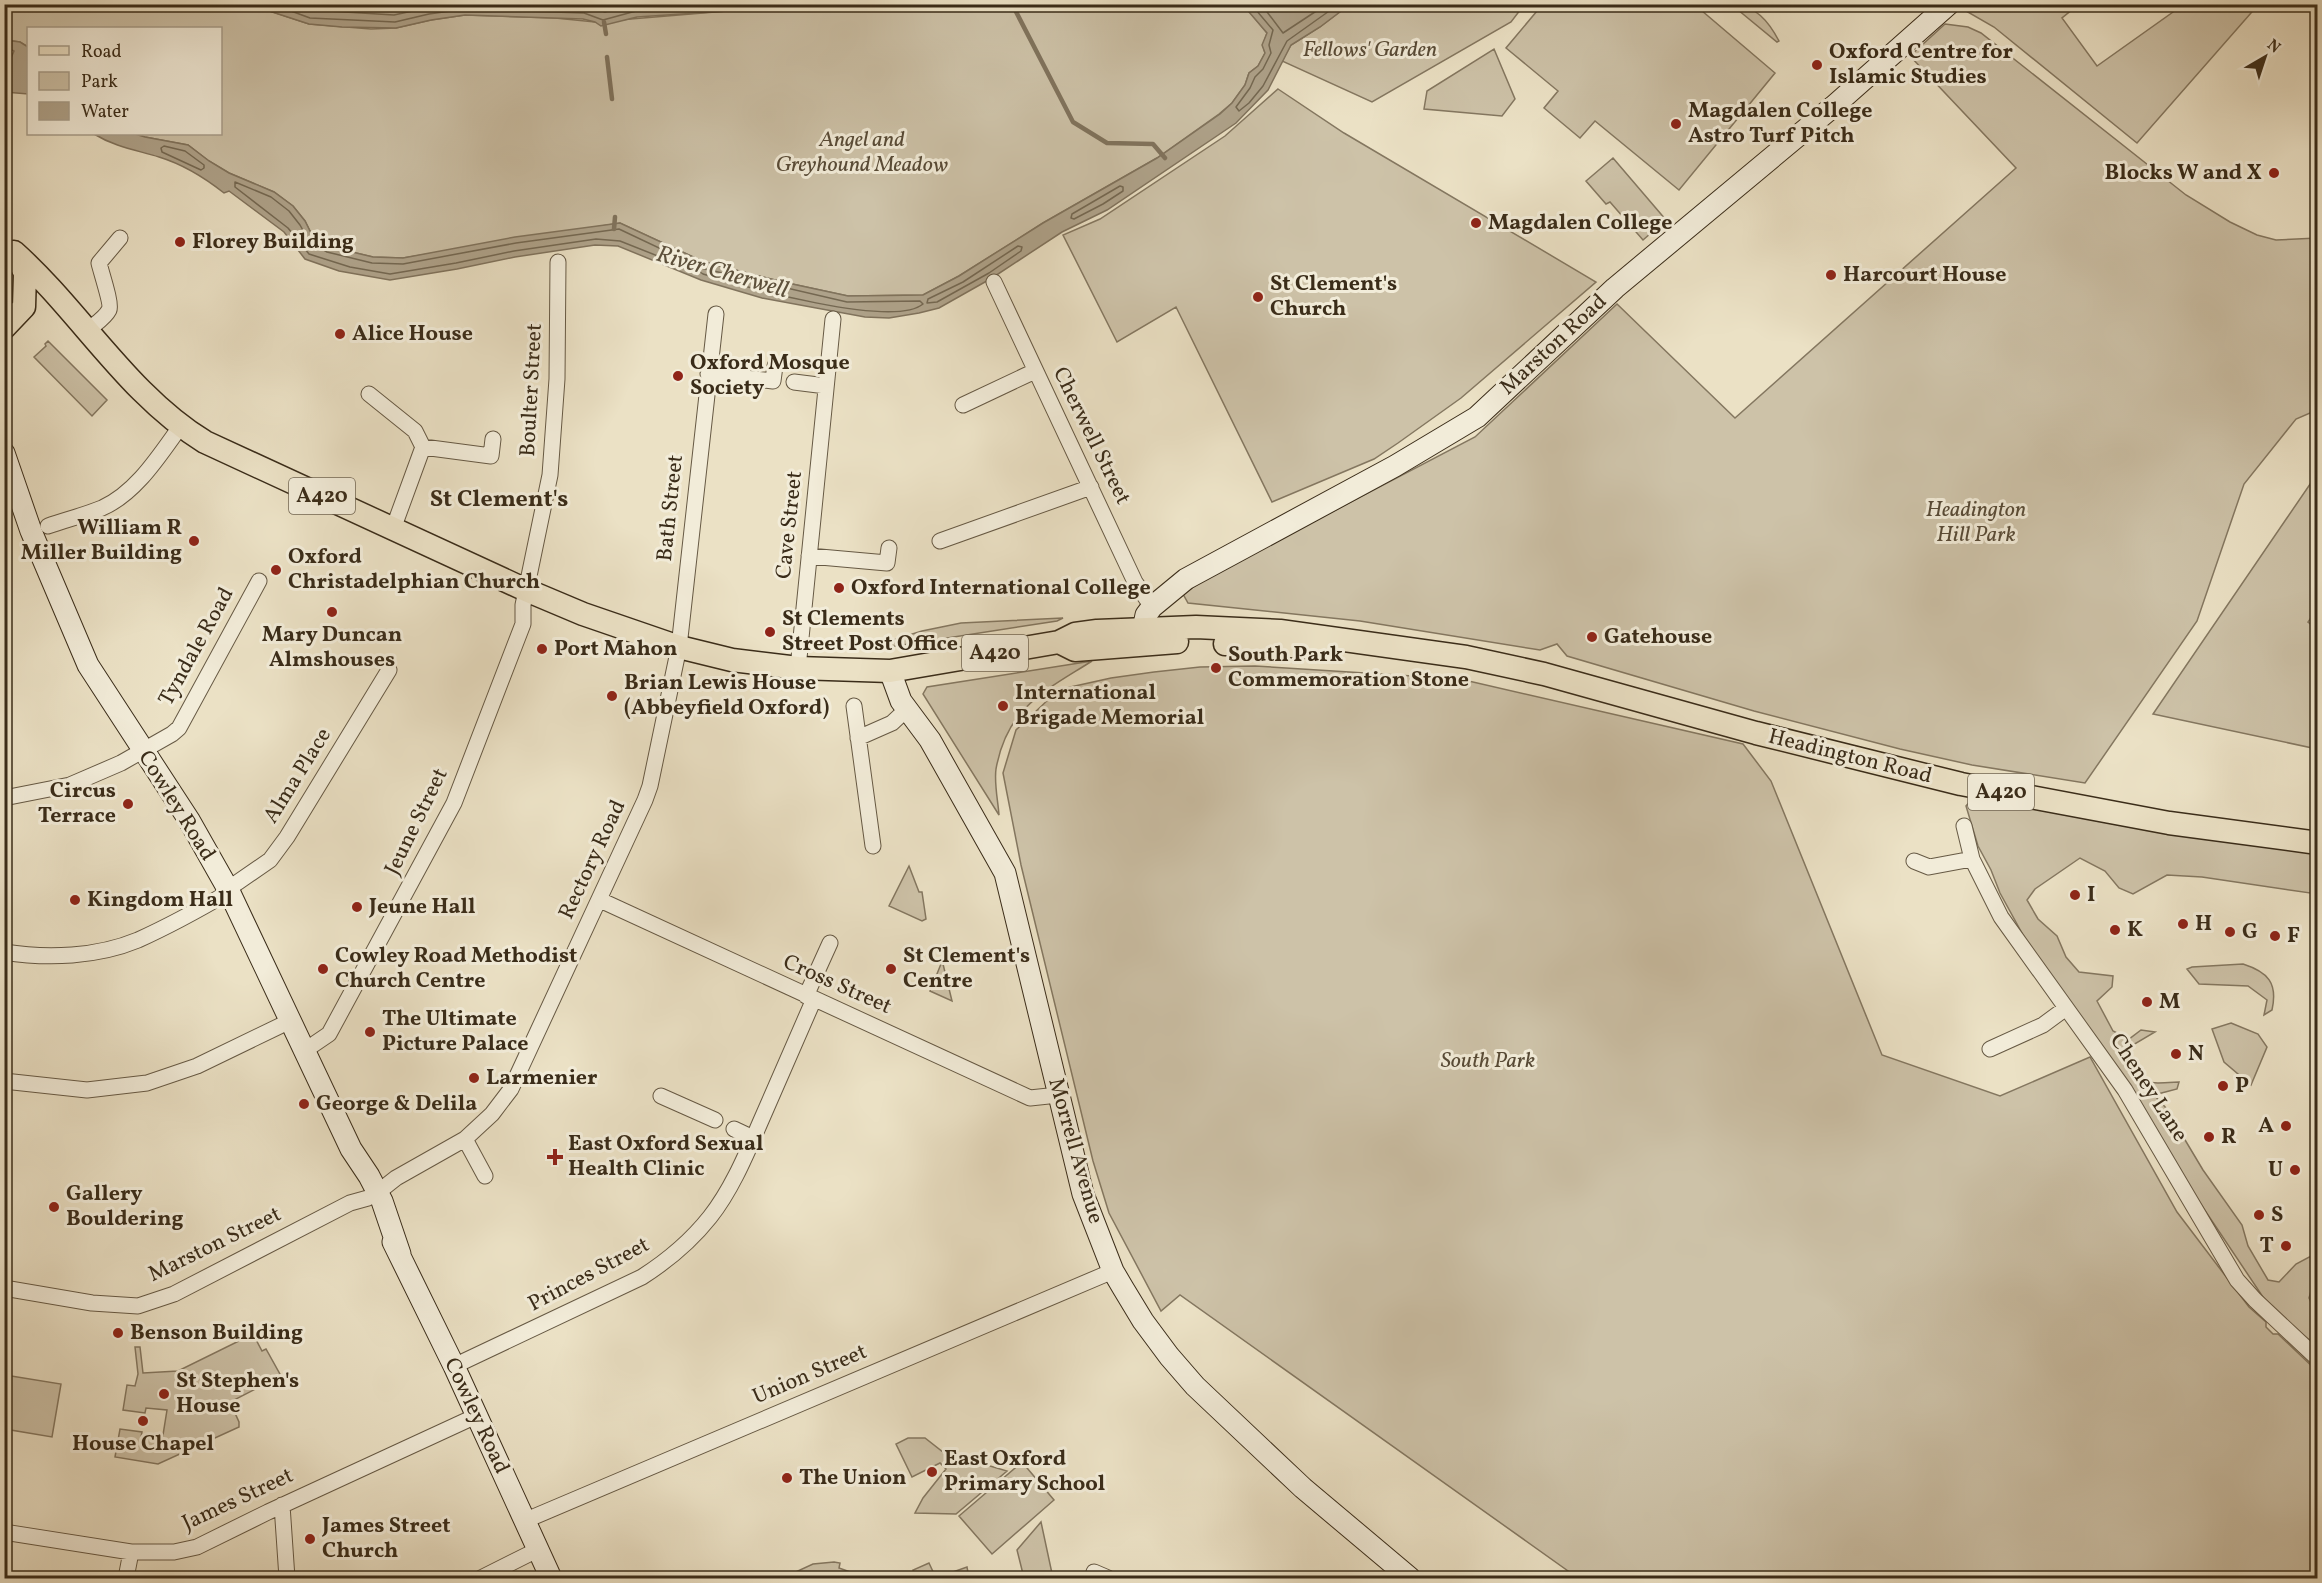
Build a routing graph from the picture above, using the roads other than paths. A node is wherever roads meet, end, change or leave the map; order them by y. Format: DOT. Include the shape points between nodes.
graph roads {
  1 [pos="1949,4"];
  2 [pos="120,238"];
  3 [pos="9,247"];
  4 [pos="558,262"];
  5 [pos="994,282"];
  6 [pos="24,307"];
  7 [pos="70,310"];
  8 [pos="716,314"];
  9 [pos="833,319"];
  10 [pos="4,328"];
  11 [pos="88,330"];
  12 [pos="775,366"];
  13 [pos="1035,371"];
  14 [pos="708,374"];
  15 [pos="794,382"];
  16 [pos="826,386"];
  17 [pos="369,394"];
  18 [pos="963,405"];
  19 [pos="180,427"];
  20 [pos="493,439"];
  21 [pos="423,447"];
  22 [pos="4,453"];
  23 [pos="1091,487"];
  24 [pos="48,525"];
  25 [pos="393,529"];
  26 [pos="940,541"];
  27 [pos="889,548"];
  28 [pos="809,556"];
  29 [pos="259,581"];
  30 [pos="526,590"];
  31 [pos="1152,607"];
  32 [pos="1142,636"];
  33 [pos="679,647"];
  34 [pos="798,668"];
  35 [pos="389,670"];
  36 [pos="890,671"];
  37 [pos="854,706"];
  38 [pos="907,709"];
  39 [pos="858,738"];
  40 [pos="142,751"];
  41 [pos="4,798"];
  42 [pos="1964,826"];
  43 [pos="2318,843"];
  44 [pos="873,846"];
  45 [pos="1972,859"];
  46 [pos="1914,861"];
  47 [pos="228,891"];
  48 [pos="600,900"];
  49 [pos="830,943"];
  50 [pos="4,952"];
  51 [pos="810,998"];
  52 [pos="2066,1008"];
  53 [pos="290,1021"];
  54 [pos="1990,1049"];
  55 [pos="304,1051"];
  56 [pos="4,1081"];
  57 [pos="1058,1095"];
  58 [pos="661,1096"];
  59 [pos="715,1120"];
  60 [pos="734,1129"];
  61 [pos="753,1138"];
  62 [pos="465,1139"];
  63 [pos="485,1176"];
  64 [pos="372,1195"];
  65 [pos="1113,1271"];
  66 [pos="4,1288"];
  67 [pos="2318,1359"];
  68 [pos="454,1366"];
  69 [pos="476,1416"];
  70 [pos="282,1506"];
  71 [pos="524,1521"];
  72 [pos="4,1532"];
  73 [pos="537,1550"];
  74 [pos="131,1552"];
  75 [pos="126,1578"];
  76 [pos="287,1578"];
  77 [pos="481,1578"];
  78 [pos="551,1578"];
  79 [pos="1410,1578"];
  1 -- 31 [label="main road, Marston Road" via="1835,105 1615,288 1477,417 1186,579"];
  2 -- 11 [label="street" via="99,263 111,304 109,311"];
  3 -- 6 [label="main road" via="25,273"];
  3 -- 7 [label="main road, A420"];
  4 -- 30 [label="street, Boulter Street" via="557,379 550,475"];
  5 -- 13 [label="street, Cherwell Street"];
  6 -- 7 [label="main road, A420" via="43,299"];
  6 -- 10 [label="main road"];
  7 -- 11 [label="main road, A420"];
  8 -- 14 [label="street, Bath Street"];
  9 -- 16 [label="street, Cave Street"];
  11 -- 19 [label="main road, A420"];
  12 -- 14 [label="street" via="773,381"];
  13 -- 18 [label="street"];
  13 -- 23 [label="street, Cherwell Street"];
  14 -- 33 [label="street, Bath Street"];
  15 -- 16 [label="street"];
  16 -- 28 [label="street, Cave Street"];
  17 -- 21 [label="street" via="415,431"];
  19 -- 24 [label="street" via="142,477 112,502"];
  19 -- 25 [label="main road, A420"];
  20 -- 21 [label="street" via="490,456"];
  21 -- 25 [label="street"];
  22 -- 40 [label="main road, Cowley Road" via="31,531 88,665"];
  23 -- 26 [label="street"];
  23 -- 31 [label="street, Cherwell Street" via="1135,582"];
  25 -- 30 [label="main road, A420"];
  27 -- 28 [label="street" via="888,563"];
  28 -- 34 [label="street, Cave Street"];
  29 -- 40 [label="street, Tyndale Road" via="179,728"];
  30 -- 33 [label="main road, A420" via="600,621"];
  30 -- 55 [label="street, Jeune Street" via="523,624 454,803 329,1034"];
  31 -- 32 [label="main road, Marston Road" via="1146,615"];
  32 -- 36 [label="main road, A420" via="1075,634 1059,642"];
  32 -- 43 [label="main road, Headington Road / A420" via="1196,627 1280,631 1466,657 1961,784 2169,823"];
  33 -- 34 [label="main road, A420" via="732,660"];
  33 -- 48 [label="street, Rectory Road" via="650,786"];
  34 -- 36 [label="main road, A420"];
  35 -- 47 [label="street, Alma Place" via="287,837 270,860"];
  36 -- 38 [label="main road, Morrell Avenue" via="897,694"];
  37 -- 39 [label="street"];
  38 -- 39 [label="street" via="892,723"];
  38 -- 57 [label="main road, Morrell Avenue" via="930,740 1005,873"];
  39 -- 44 [label="street"];
  40 -- 41 [label="street, Tyndale Road" via="70,785"];
  40 -- 47 [label="main road, Cowley Road" via="189,820"];
  42 -- 45 [label="street, Cheney Lane"];
  45 -- 46 [label="street" via="1929,867"];
  45 -- 52 [label="street, Cheney Lane" via="2001,917"];
  47 -- 50 [label="street, Alma Place" via="137,940 98,951 52,956"];
  47 -- 53 [label="main road, Cowley Road"];
  48 -- 51 [label="street, Cross Street"];
  48 -- 62 [label="street, Rectory Road" via="511,1089"];
  49 -- 51 [label="street, Princes Street"];
  51 -- 57 [label="street, Cross Street" via="1030,1098"];
  51 -- 61 [label="street, Princes Street"];
  52 -- 54 [label="street" via="2043,1025"];
  52 -- 67 [label="street, Cheney Lane" via="2125,1090 2238,1280"];
  53 -- 55 [label="main road, Cowley Road"];
  53 -- 56 [label="street" via="196,1066 147,1083 87,1090"];
  55 -- 64 [label="main road, Cowley Road" via="355,1157 360,1181"];
  57 -- 65 [label="main road, Morrell Avenue" via="1083,1194"];
  58 -- 59 [label="street"];
  60 -- 61 [label="street"];
  61 -- 68 [label="street, Princes Street" via="710,1216 660,1266"];
  62 -- 63 [label="street"];
  62 -- 64 [label="street, Rectory Road"];
  64 -- 66 [label="street, Marston Street" via="174,1294 138,1306 92,1303"];
  64 -- 68 [label="main road, Cowley Road"];
  65 -- 71 [label="street, Union Street"];
  65 -- 79 [label="main road, Morrell Avenue" via="1143,1322 1195,1386 1303,1488"];
  68 -- 69 [label="main road, Cowley Road"];
  69 -- 70 [label="street, James Street"];
  69 -- 71 [label="main road, Cowley Road"];
  70 -- 74 [label="street, James Street" via="196,1547 174,1552"];
  70 -- 76 [label="street"];
  71 -- 73 [label="main road, Cowley Road"];
  72 -- 74 [label="street, James Street"];
  73 -- 77 [label="street"];
  73 -- 78 [label="main road, Cowley Road"];
  74 -- 75 [label="street"];
}
